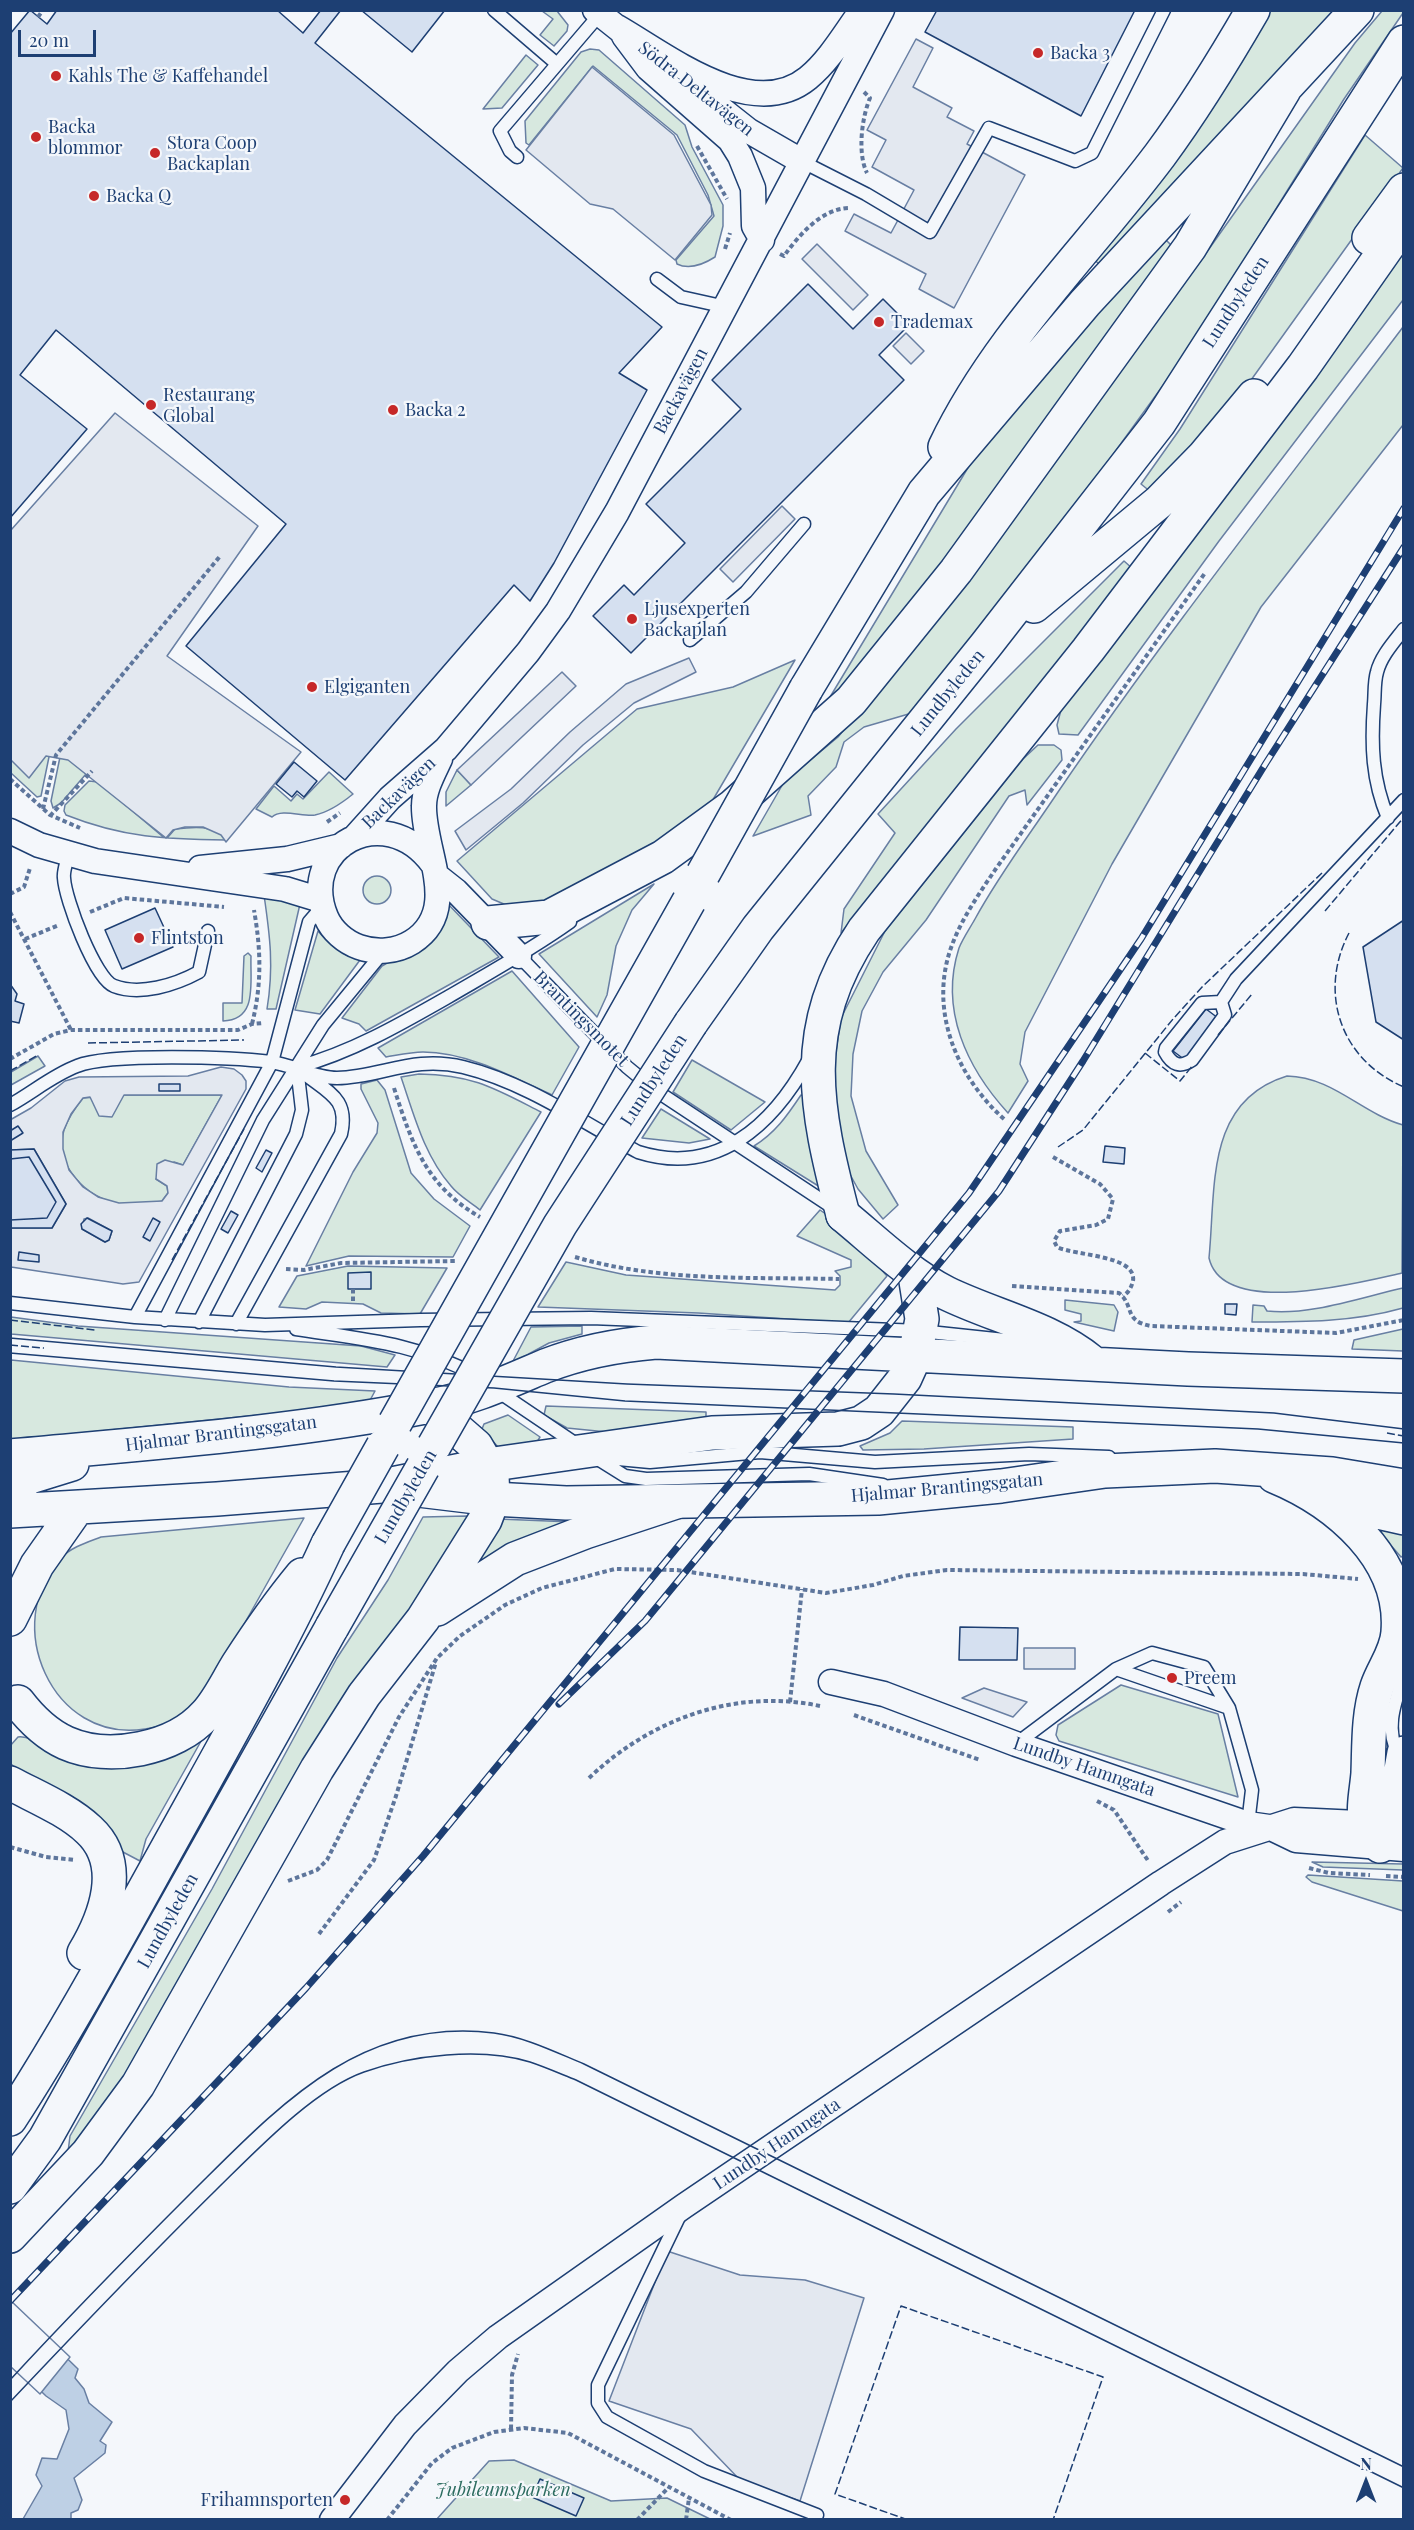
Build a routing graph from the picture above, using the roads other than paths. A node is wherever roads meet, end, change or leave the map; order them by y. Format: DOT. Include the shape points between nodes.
graph roads {
  1 [pos="494,10"];
  2 [pos="862,10"];
  3 [pos="882,10"];
  4 [pos="1164,10"];
  5 [pos="1253,10"];
  6 [pos="1357,10"];
  7 [pos="604,17"];
  8 [pos="1404,42"];
  9 [pos="557,64"];
  10 [pos="1284,90"];
  11 [pos="518,157"];
  12 [pos="801,161"];
  13 [pos="1404,190"];
  14 [pos="1404,223"];
  15 [pos="762,240"];
  16 [pos="657,279"];
  17 [pos="726,308"];
  18 [pos="924,493"];
  19 [pos="804,524"];
  20 [pos="1404,629"];
  21 [pos="690,640"];
  22 [pos="986,645"];
  23 [pos="446,749"];
  24 [pos="1404,800"];
  25 [pos="1388,818"];
  26 [pos="10,831"];
  27 [pos="348,842"];
  28 [pos="68,855"];
  29 [pos="663,857"];
  30 [pos="167,870"];
  31 [pos="434,870"];
  32 [pos="321,903"];
  33 [pos="488,923"];
  34 [pos="208,931"];
  35 [pos="384,951"];
  36 [pos="519,956"];
  37 [pos="1221,1002"];
  38 [pos="818,1042"];
  39 [pos="272,1062"];
  40 [pos="297,1068"];
  41 [pos="10,1105"];
  42 [pos="732,1143"];
  43 [pos="843,1215"];
  44 [pos="915,1275"];
  45 [pos="10,1303"];
  46 [pos="135,1317"];
  47 [pos="165,1320"];
  48 [pos="199,1322"];
  49 [pos="236,1324"];
  50 [pos="265,1325"];
  51 [pos="918,1344"];
  52 [pos="1096,1365"];
  53 [pos="1404,1376"];
  54 [pos="494,1388"];
  55 [pos="430,1406"];
  56 [pos="146,1443"];
  57 [pos="587,1452"];
  58 [pos="10,1456"];
  59 [pos="487,1465"];
  60 [pos="1186,1467"];
  61 [pos="1256,1468"];
  62 [pos="382,1485"];
  63 [pos="1404,1486"];
  64 [pos="10,1490"];
  65 [pos="923,1494"];
  66 [pos="493,1499"];
  67 [pos="1322,1500"];
  68 [pos="676,1502"];
  69 [pos="77,1508"];
  70 [pos="10,1511"];
  71 [pos="1404,1518"];
  72 [pos="281,1617"];
  73 [pos="10,1619"];
  74 [pos="423,1619"];
  75 [pos="1116,1669"];
  76 [pos="1404,1675"];
  77 [pos="831,1682"];
  78 [pos="12,1698"];
  79 [pos="1229,1708"];
  80 [pos="1016,1744"];
  81 [pos="1403,1759"];
  82 [pos="10,1783"];
  83 [pos="1258,1826"];
  84 [pos="1389,1834"];
  85 [pos="10,2080"];
  86 [pos="10,2119"];
  87 [pos="10,2187"];
  88 [pos="684,2206"];
  89 [pos="10,2236"];
  90 [pos="817,2515"];
  91 [pos="332,2520"];
  1 -- 9 [label="lane"];
  2 -- 7 [label="street" via="807,79 771,93 741,91 697,75"];
  3 -- 12 [label="street, Backavägen"];
  4 -- 12 [label="lane" via="1092,153 1075,161 988,128 930,232"];
  5 -- 18 [label="main road" via="1160,155 1051,289 987,376 957,422"];
  6 -- 10 [label="main road"];
  7 -- 9 [label="lane"];
  7 -- 12 [label="street, Södra Deltavägen" via="749,131"];
  7 -- 15 [label="street" via="648,68 730,140 753,188 754,226"];
  8 -- 22 [label="main road, Lundbyleden" via="1158,423"];
  9 -- 11 [label="lane" via="500,131 510,151"];
  10 -- 18 [label="main road" via="1084,303"];
  10 -- 29 [label="main road" via="1190,247 941,589 851,701 734,806"];
  12 -- 15 [label="street, Backavägen"];
  13 -- 22 [label="main road" via="1269,376 1204,456 1159,502"];
  14 -- 38 [label="main road" via="1303,367 1088,650 864,930 834,983"];
  15 -- 17 [label="street, Backavägen"];
  16 -- 17 [label="lane" via="681,297"];
  17 -- 23 [label="street, Backavägen" via="617,512 558,611"];
  18 -- 72 [label="main road, bridge" via="807,688 328,1544"];
  19 -- 21 [label="lane" via="746,592"];
  20 -- 25 [label="lane" via="1386,652 1377,672 1373,768"];
  22 -- 87 [label="main road, Lundbyleden, bridge" via="758,928 691,1023 560,1225 45,2139"];
  23 -- 27 [label="street, Backavägen" via="390,798"];
  23 -- 31 [label="street, Backavägen" via="424,804"];
  24 -- 25 [label="lane"];
  25 -- 37 [label="lane" via="1236,979"];
  26 -- 28 [label="street"];
  27 -- 30 [label="street" via="287,859"];
  27 -- 31 [label="street" via="368,833 398,835 411,841"];
  27 -- 32 [label="street" via="324,870"];
  28 -- 30 [label="street"];
  28 -- 34 [label="lane" via="64,878 75,918 96,967 111,985 129,990 154,988 199,972"];
  29 -- 33 [label="main road" via="549,917"];
  29 -- 36 [label="lane, Brantingsmotet"];
  30 -- 32 [label="street" via="301,892"];
  31 -- 33 [label="street, Brantingsmotet"];
  31 -- 35 [label="street" via="438,906 428,926 412,942"];
  32 -- 35 [label="street" via="338,935 352,945"];
  32 -- 39 [label="lane" via="309,922"];
  33 -- 36 [label="street, Brantingsmotet"];
  35 -- 40 [label="lane" via="323,1025"];
  36 -- 40 [label="lane, Brantingsmotet" via="392,1029 330,1058"];
  36 -- 42 [label="lane, Brantingsmotet" via="627,1067"];
  37 -- 37 [label="lane" via="1202,1003 1166,1048 1176,1065 1192,1060 1226,1015"];
  38 -- 42 [label="lane" via="786,1097 765,1120"];
  38 -- 43 [label="main road" via="825,1143"];
  39 -- 40 [label="lane"];
  39 -- 41 [label="lane" via="89,1062 65,1071"];
  39 -- 46 [label="lane"];
  40 -- 42 [label="lane" via="334,1078 414,1064 461,1067 507,1083 638,1152 659,1159 712,1154"];
  40 -- 47 [label="lane" via="263,1120"];
  40 -- 48 [label="lane" via="302,1110 296,1134"];
  40 -- 49 [label="lane" via="338,1100 342,1107 341,1134"];
  42 -- 43 [label="lane, Brantingsmotet"];
  43 -- 44 [label="main road"];
  44 -- 51 [label="main road, Hjalmar Brantingsgatan" via="921,1304"];
  44 -- 52 [label="main road" via="971,1305 1053,1338"];
  45 -- 46 [label="lane"];
  46 -- 47 [label="lane"];
  47 -- 48 [label="lane"];
  48 -- 49 [label="lane"];
  49 -- 50 [label="lane"];
  50 -- 51 [label="lane" via="560,1317"];
  50 -- 54 [label="lane" via="398,1344 444,1358"];
  51 -- 52 [label="main road, Hjalmar Brantingsgatan"];
  51 -- 54 [label="main road, Hjalmar Brantingsgatan" via="627,1344 570,1358"];
  51 -- 57 [label="main road, Hjalmar Brantingsgatan" via="905,1378 886,1404 861,1422 813,1431 712,1433"];
  52 -- 53 [label="main road, Hjalmar Brantingsgatan"];
  54 -- 55 [label="main road, Hjalmar Brantingsgatan"];
  54 -- 57 [label="lane"];
  55 -- 56 [label="main road, Hjalmar Brantingsgatan"];
  55 -- 59 [label="main road" via="476,1446"];
  56 -- 58 [label="main road, Hjalmar Brantingsgatan"];
  56 -- 64 [label="main road" via="30,1477"];
  57 -- 59 [label="main road, Hjalmar Brantingsgatan"];
  57 -- 60 [label="lane" via="650,1462 760,1452 875,1462 1029,1454 1107,1456"];
  57 -- 65 [label="lane" via="625,1476 646,1479 809,1474"];
  59 -- 62 [label="main road, Hjalmar Brantingsgatan"];
  59 -- 66 [label="main road" via="492,1476"];
  60 -- 61 [label="main road, Hjalmar Brantingsgatan"];
  60 -- 65 [label="main road, Hjalmar Brantingsgatan" via="1105,1471"];
  61 -- 63 [label="main road, Hjalmar Brantingsgatan" via="1332,1474"];
  61 -- 67 [label="main road"];
  62 -- 66 [label="main road, Hjalmar Brantingsgatan"];
  62 -- 69 [label="main road, Hjalmar Brantingsgatan"];
  65 -- 68 [label="main road, Hjalmar Brantingsgatan"];
  66 -- 68 [label="main road, Hjalmar Brantingsgatan"];
  66 -- 74 [label="main road" via="478,1534"];
  67 -- 71 [label="main road"];
  67 -- 84 [label="main road" via="1373,1548 1389,1572 1397,1602 1398,1635 1372,1710"];
  68 -- 74 [label="main road" via="515,1558"];
  69 -- 70 [label="main road, Hjalmar Brantingsgatan"];
  69 -- 73 [label="main road" via="37,1565"];
  72 -- 78 [label="main road" via="207,1714 166,1741 117,1751 67,1744 41,1728"];
  72 -- 86 [label="main road, Lundbyleden" via="150,1880"];
  74 -- 89 [label="main road" via="364,1695 317,1769 122,2110 88,2153"];
  75 -- 79 [label="lane"];
  75 -- 79 [label="lane" via="1152,1653 1204,1667"];
  75 -- 80 [label="lane"];
  76 -- 81 [label="lane" via="1390,1730 1392,1742"];
  77 -- 80 [label="street, Lundby Hamngata" via="884,1694"];
  79 -- 83 [label="lane"];
  80 -- 83 [label="street, Lundby Hamngata"];
  81 -- 84 [label="main road"];
  82 -- 85 [label="main road" via="92,1832 105,1855 109,1880 107,1907 100,1924"];
  83 -- 84 [label="street, Lundby Hamngata" via="1294,1820"];
  83 -- 88 [label="street, Lundby Hamngata" via="1161,1883"];
  88 -- 90 [label="lane" via="598,2385 598,2403 607,2417 704,2471"];
  88 -- 91 [label="street, Lundby Hamngata" via="517,2323 458,2371 405,2425"];
}
